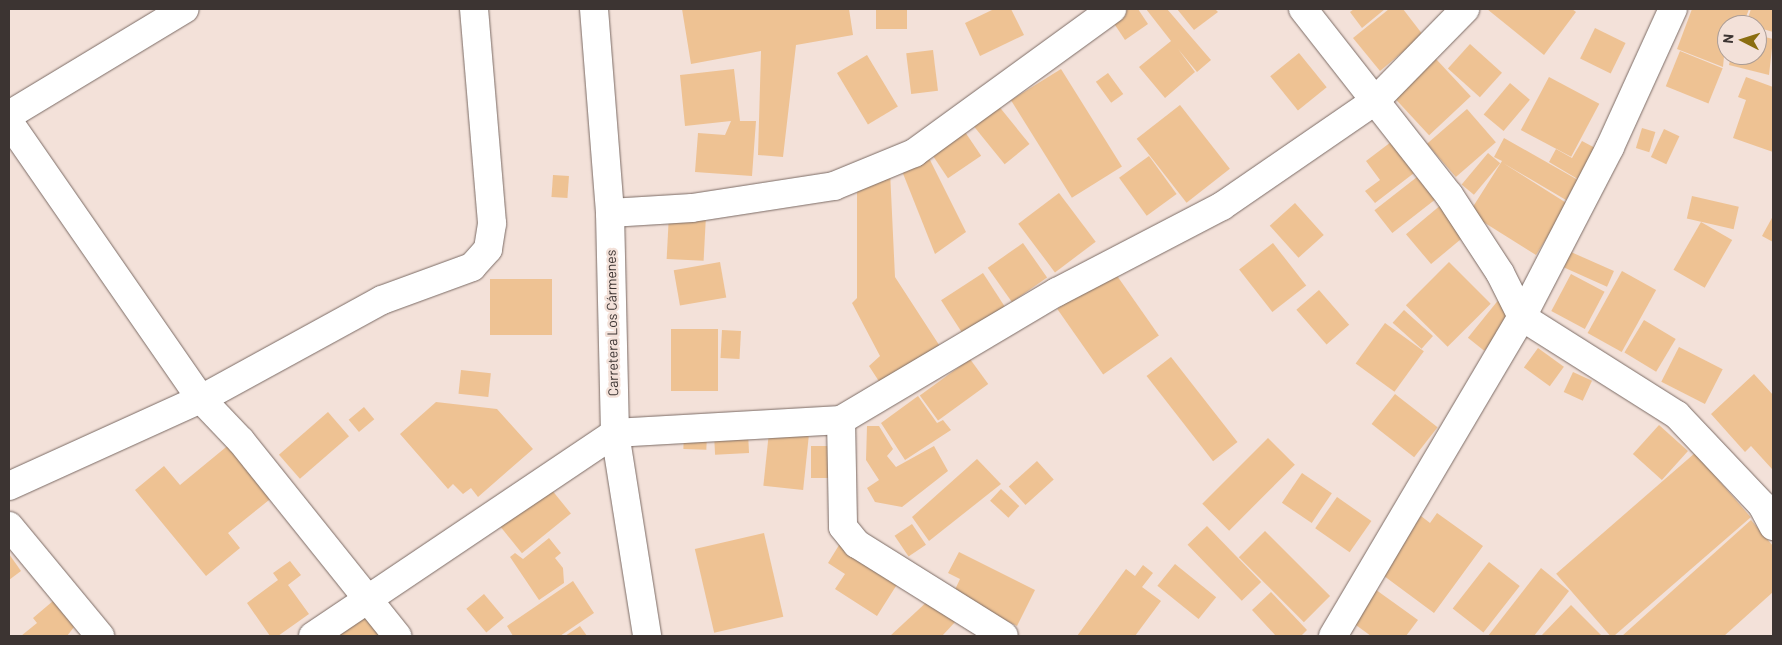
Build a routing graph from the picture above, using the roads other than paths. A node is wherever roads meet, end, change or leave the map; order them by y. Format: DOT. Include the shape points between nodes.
graph roads {
  1 [pos="185,9"];
  2 [pos="474,9"];
  3 [pos="594,9"];
  4 [pos="1112,9"];
  5 [pos="1303,9"];
  6 [pos="1464,9"];
  7 [pos="1673,9"];
  8 [pos="1376,101"];
  9 [pos="9,115"];
  10 [pos="9,122"];
  11 [pos="610,212"];
  12 [pos="1522,317"];
  13 [pos="201,399"];
  14 [pos="841,420"];
  15 [pos="615,433"];
  16 [pos="9,486"];
  17 [pos="9,526"];
  18 [pos="1773,526"];
  19 [pos="367,598"];
  20 [pos="100,636"];
  21 [pos="313,636"];
  22 [pos="397,636"];
  23 [pos="646,636"];
  24 [pos="1004,636"];
  25 [pos="1333,636"];
  1 -- 9 [label="street"];
  2 -- 13 [label="street" via="492,223 488,250 472,267 382,300"];
  3 -- 11 [label="street, Carretera Los Cármenes"];
  4 -- 11 [label="street" via="914,153 834,186 692,208"];
  5 -- 8 [label="street"];
  6 -- 8 [label="street"];
  7 -- 12 [label="street" via="1610,147"];
  8 -- 12 [label="street" via="1454,202 1500,272"];
  8 -- 14 [label="street" via="1222,206 1057,292"];
  10 -- 13 [label="street"];
  11 -- 15 [label="street, Carretera Los Cármenes"];
  12 -- 18 [label="street" via="1677,415 1762,505"];
  12 -- 25 [label="street"];
  13 -- 16 [label="street"];
  13 -- 19 [label="street" via="241,441"];
  14 -- 15 [label="street"];
  14 -- 24 [label="street" via="843,527 857,544"];
  15 -- 19 [label="street"];
  15 -- 23 [label="street, Carretera Los Cármenes"];
  17 -- 20 [label="street"];
  19 -- 21 [label="street"];
  19 -- 22 [label="street"];
}
